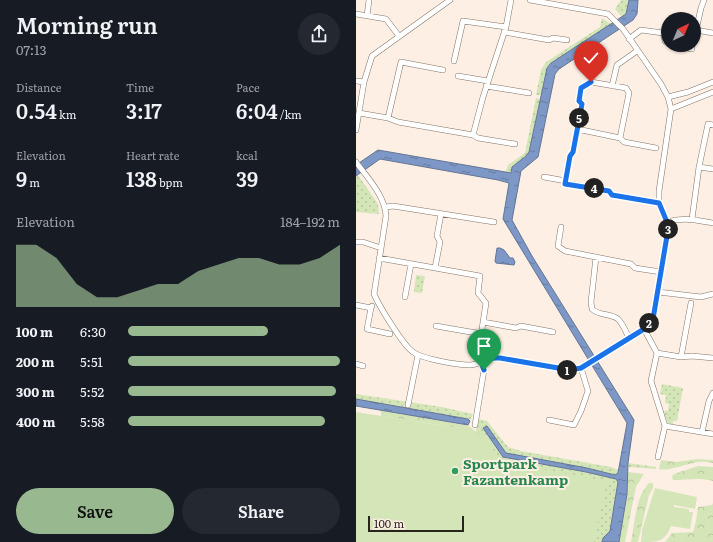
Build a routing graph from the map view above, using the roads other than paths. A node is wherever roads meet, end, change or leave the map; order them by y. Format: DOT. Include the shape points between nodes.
graph roads {
  1 [pos="369,0"];
  2 [pos="450,0"];
  3 [pos="511,0"];
  4 [pos="530,0"];
  5 [pos="704,0"];
  6 [pos="700,12"];
  7 [pos="356,14"];
  8 [pos="368,16"];
  9 [pos="505,30"];
  10 [pos="661,33"];
  11 [pos="713,33"];
  12 [pos="701,34"];
  13 [pos="399,36"];
  14 [pos="629,39"];
  15 [pos="566,40"];
  16 [pos="637,51"];
  17 [pos="454,61"];
  18 [pos="443,70"];
  19 [pos="458,76"];
  20 [pos="356,81"];
  21 [pos="364,82"];
  22 [pos="713,82"];
  23 [pos="487,83"];
  24 [pos="612,86"];
  25 [pos="713,92"];
  26 [pos="529,93"];
  27 [pos="668,97"];
  28 [pos="671,109"];
  29 [pos="359,113"];
  30 [pos="388,118"];
  31 [pos="713,125"];
  32 [pos="578,129"];
  33 [pos="356,130"];
  34 [pos="473,135"];
  35 [pos="620,138"];
  36 [pos="515,144"];
  37 [pos="656,148"];
  38 [pos="356,162"];
  39 [pos="699,167"];
  40 [pos="713,169"];
  41 [pos="544,177"];
  42 [pos="566,181"];
  43 [pos="659,203"];
  44 [pos="386,207"];
  45 [pos="442,214"];
  46 [pos="692,219"];
  47 [pos="494,222"];
  48 [pos="667,222"];
  49 [pos="713,223"];
  50 [pos="561,227"];
  51 [pos="356,242"];
  52 [pos="380,248"];
  53 [pos="596,257"];
  54 [pos="380,258"];
  55 [pos="411,264"];
  56 [pos="435,268"];
  57 [pos="661,272"];
  58 [pos="658,292"];
  59 [pos="713,294"];
  60 [pos="405,297"];
  61 [pos="377,302"];
  62 [pos="692,303"];
  63 [pos="356,305"];
  64 [pos="371,308"];
  65 [pos="483,322"];
  66 [pos="436,326"];
  67 [pos="644,329"];
  68 [pos="553,332"];
  69 [pos="390,334"];
  70 [pos="482,334"];
  71 [pos="629,338"];
  72 [pos="657,353"];
  73 [pos="418,355"];
  74 [pos="680,357"];
  75 [pos="713,358"];
  76 [pos="481,362"];
  77 [pos="356,364"];
  78 [pos="363,366"];
  79 [pos="581,368"];
  80 [pos="713,393"];
  81 [pos="408,405"];
  82 [pos="549,420"];
  83 [pos="476,425"];
  84 [pos="664,426"];
  85 [pos="702,432"];
  86 [pos="713,434"];
  87 [pos="658,457"];
  1 -- 8 [label="street"];
  2 -- 13 [label="street"];
  3 -- 9 [label="street"];
  4 -- 14 [label="street" via="608,14"];
  5 -- 6 [label="street"];
  7 -- 8 [label="street"];
  8 -- 13 [label="street" via="386,19"];
  9 -- 15 [label="street" via="549,40"];
  9 -- 17 [label="street" via="463,21"];
  9 -- 23 [label="street"];
  10 -- 14 [label="street" via="641,30"];
  11 -- 12 [label="street"];
  13 -- 21 [label="street" via="372,56"];
  14 -- 16 [label="street"];
  16 -- 24 [label="street" via="617,66"];
  16 -- 27 [label="street"];
  18 -- 30 [label="street" via="402,62"];
  19 -- 23 [label="street"];
  20 -- 21 [label="street"];
  21 -- 29 [label="street"];
  22 -- 27 [label="street"];
  23 -- 26 [label="street"];
  23 -- 34 [label="street"];
  24 -- 32 [label="street" via="591,82 581,88 579,101 582,104"];
  24 -- 35 [label="street" via="626,88 629,93"];
  25 -- 28 [label="street"];
  27 -- 28 [label="street"];
  28 -- 43 [label="street"];
  29 -- 30 [label="street"];
  29 -- 33 [label="street"];
  30 -- 34 [label="street"];
  31 -- 39 [label="street" via="708,124"];
  32 -- 35 [label="street"];
  32 -- 42 [label="street"];
  34 -- 36 [label="street"];
  35 -- 37 [label="street" via="624,142"];
  38 -- 44 [label="street"];
  39 -- 40 [label="street"];
  39 -- 46 [label="street"];
  41 -- 42 [label="street"];
  42 -- 43 [label="street" via="565,184"];
  43 -- 48 [label="street"];
  44 -- 45 [label="street"];
  44 -- 52 [label="street"];
  45 -- 47 [label="street"];
  45 -- 56 [label="street" via="437,236 440,242"];
  46 -- 48 [label="street"];
  46 -- 49 [label="street"];
  48 -- 57 [label="street"];
  50 -- 53 [label="street" via="558,246 565,251"];
  51 -- 52 [label="street"];
  52 -- 54 [label="street"];
  53 -- 57 [label="street"];
  53 -- 71 [label="street" via="592,309 596,313 617,318"];
  54 -- 55 [label="street"];
  54 -- 61 [label="street" via="374,294"];
  55 -- 56 [label="street"];
  55 -- 60 [label="street"];
  56 -- 65 [label="street" via="480,276 478,293 486,303"];
  57 -- 58 [label="street"];
  58 -- 59 [label="street" via="701,297"];
  58 -- 67 [label="street" via="653,319"];
  61 -- 64 [label="street"];
  61 -- 73 [label="street" via="406,346"];
  62 -- 74 [label="street"];
  63 -- 64 [label="street"];
  64 -- 69 [label="street" via="367,329"];
  65 -- 68 [label="street"];
  65 -- 70 [label="street"];
  66 -- 70 [label="street"];
  67 -- 71 [label="street"];
  67 -- 72 [label="street"];
  70 -- 76 [label="street" via="478,355"];
  71 -- 79 [label="street"];
  72 -- 74 [label="street"];
  72 -- 84 [label="street" via="651,381"];
  73 -- 76 [label="street" via="471,365"];
  73 -- 81 [label="street"];
  74 -- 75 [label="street"];
  76 -- 79 [label="street" via="500,358 570,370"];
  76 -- 83 [label="street" via="484,370"];
  77 -- 78 [label="street"];
  79 -- 82 [label="street" via="588,391 574,425"];
  80 -- 85 [label="street"];
  84 -- 85 [label="street"];
  84 -- 87 [label="street"];
  85 -- 86 [label="street"];
}
